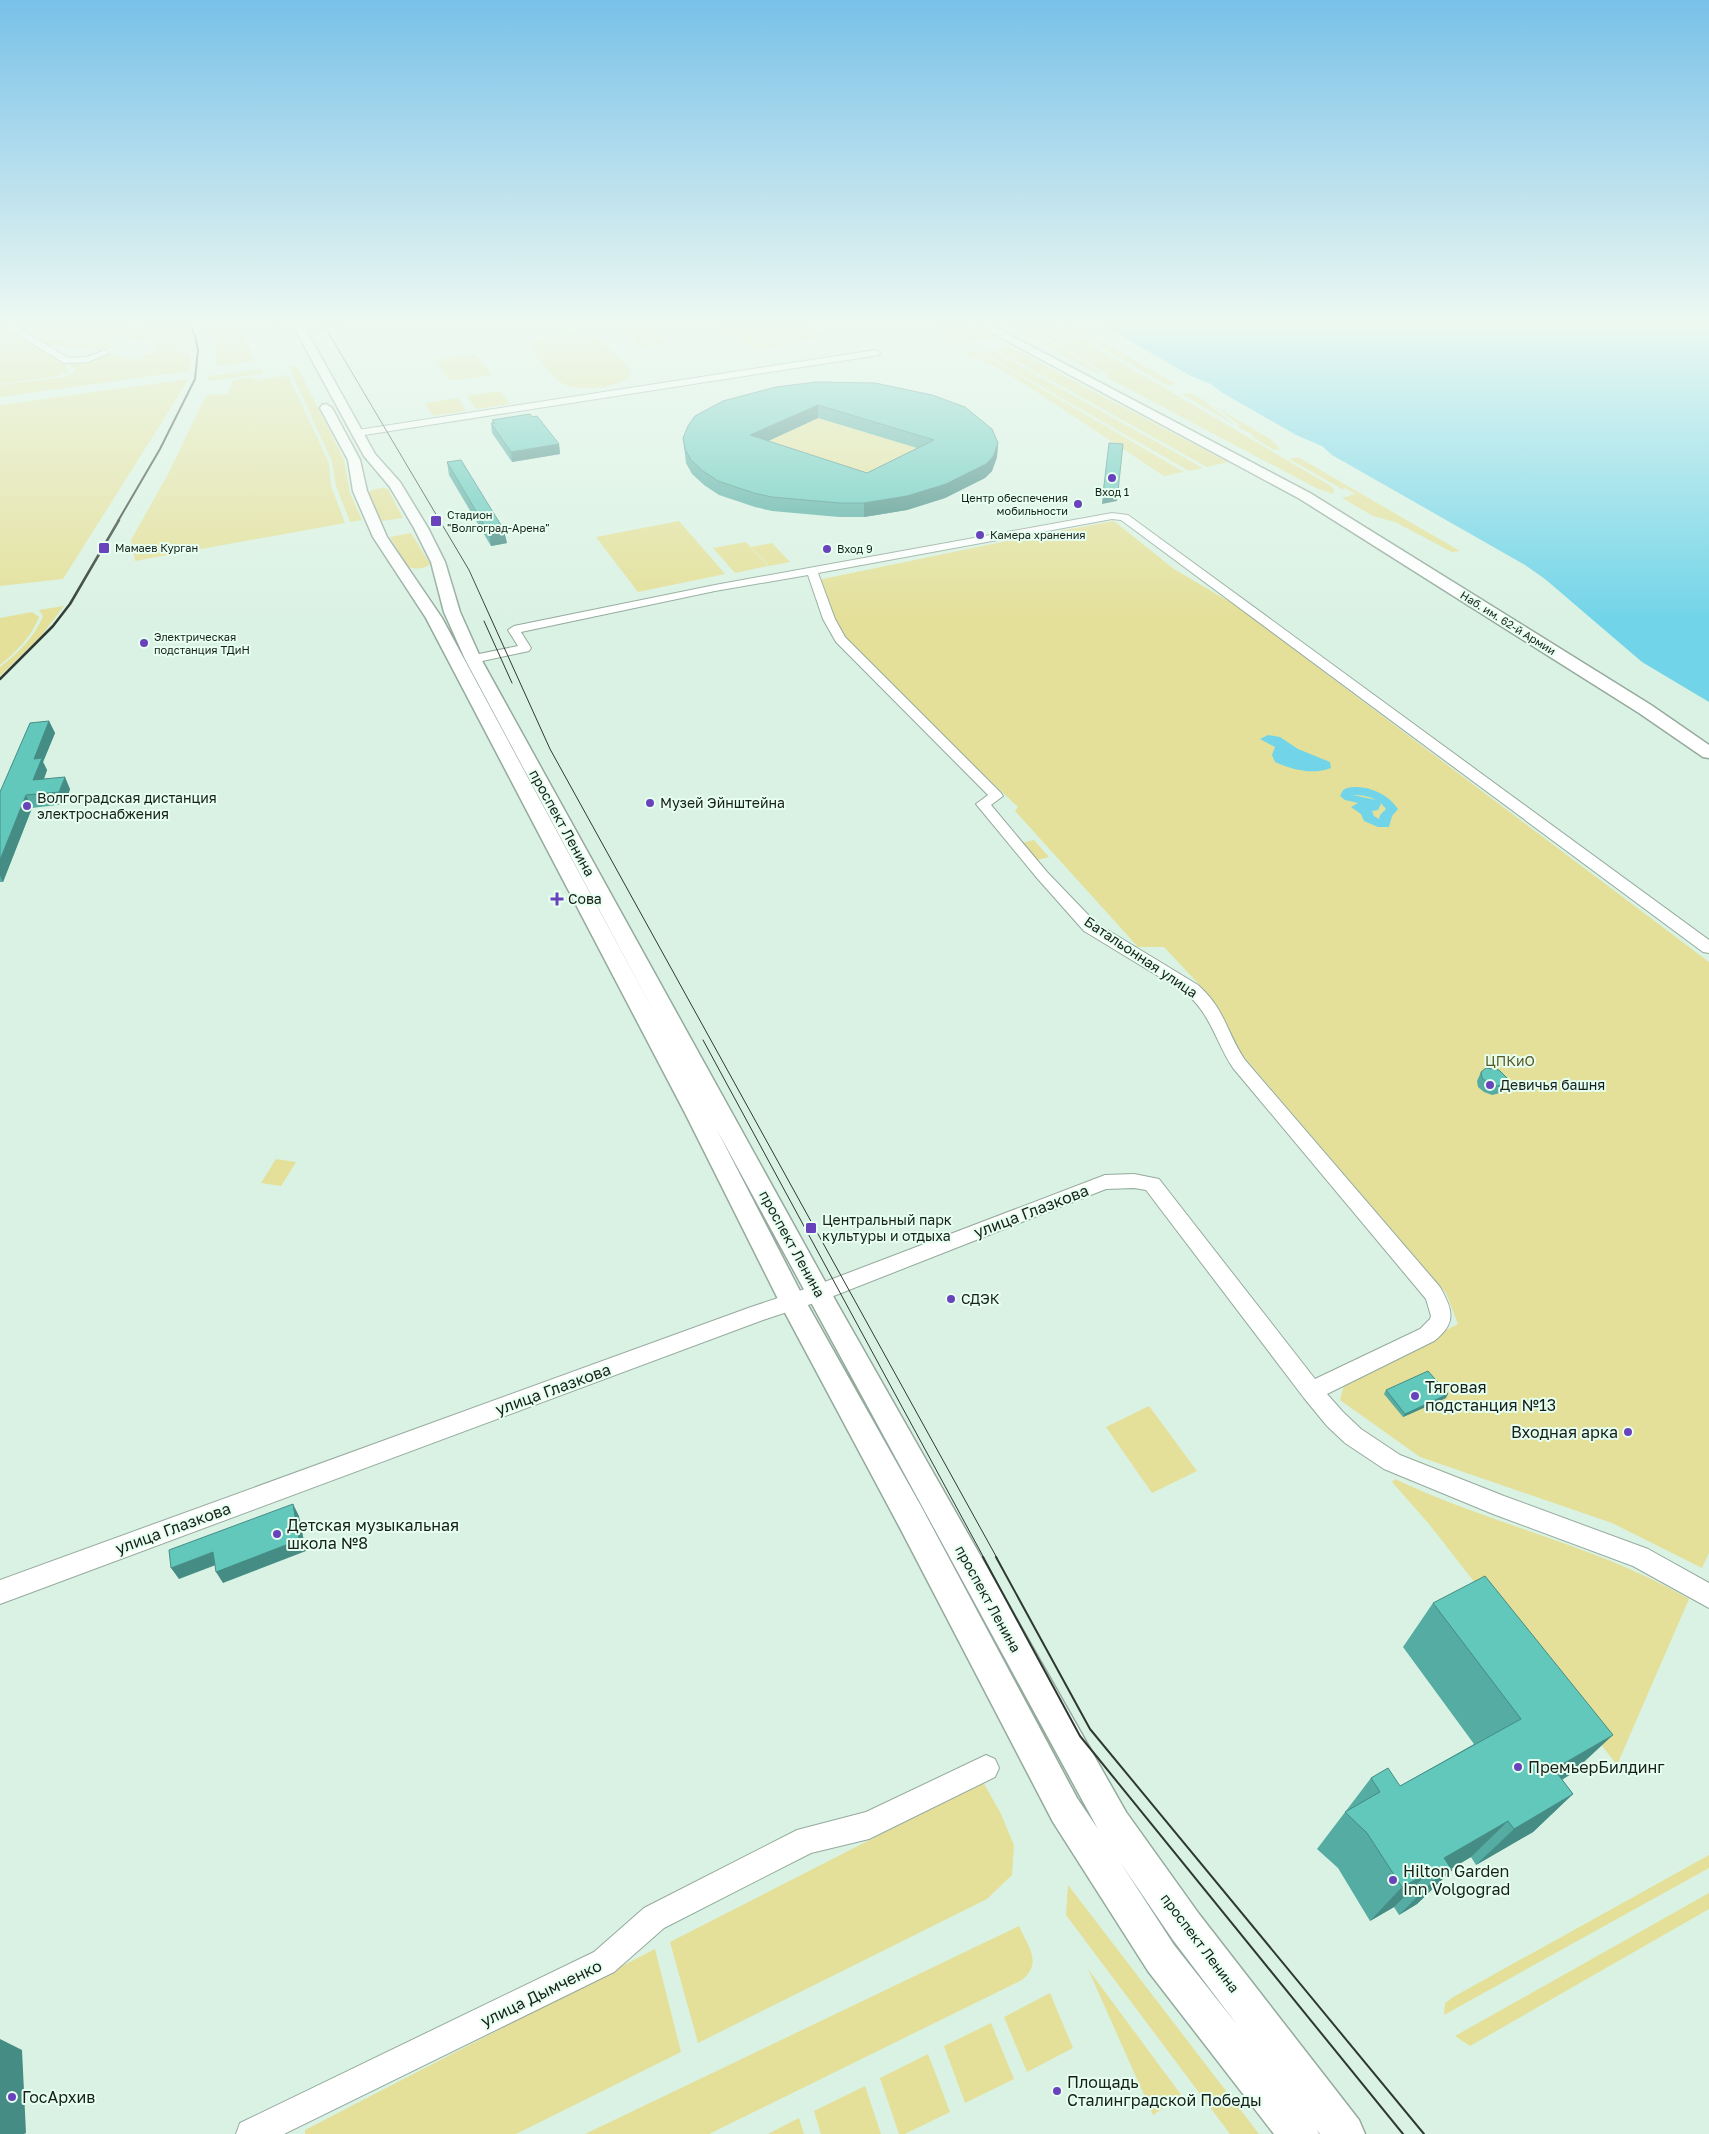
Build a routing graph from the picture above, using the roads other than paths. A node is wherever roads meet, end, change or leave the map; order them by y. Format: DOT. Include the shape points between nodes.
graph roads {
  1 [pos="336,422"];
  2 [pos="351,422"];
  3 [pos="432,422"];
  4 [pos="1168,422"];
  5 [pos="1172,422"];
  6 [pos="358,433"];
  7 [pos="395,484"];
  8 [pos="368,487"];
  9 [pos="1311,496"];
  10 [pos="429,568"];
  11 [pos="402,570"];
  12 [pos="812,572"];
  13 [pos="473,659"];
  14 [pos="1709,742"];
  15 [pos="1709,753"];
  16 [pos="1709,948"];
  17 [pos="806,1297"];
  18 [pos="1312,1392"];
  19 [pos="0,1592"];
  20 [pos="1709,1596"];
  21 [pos="986,1768"];
  22 [pos="251,2134"];
  23 [pos="1299,2134"];
  24 [pos="1345,2134"];
  1 -- 8 [label="main road, проспект Ленина"];
  2 -- 6 [label="main road, проспект Ленина"];
  3 -- 6 [label="street"];
  4 -- 9 [label="main road"];
  5 -- 9 [label="main road"];
  6 -- 7 [label="main road, проспект Ленина" via="370,456"];
  7 -- 8 [label="main road"];
  7 -- 10 [label="main road, проспект Ленина" via="421,528"];
  8 -- 11 [label="main road, проспект Ленина" via="380,537"];
  9 -- 14 [label="main road, Наб. им. 62-й Армии" via="1656,704"];
  9 -- 15 [label="main road, Наб. им. 62-й Армии" via="1645,708"];
  10 -- 11 [label="main road"];
  10 -- 13 [label="main road, проспект Ленина"];
  11 -- 17 [label="main road, проспект Ленина" via="434,618 697,1113"];
  12 -- 13 [label="street" via="714,588 514,630 525,648"];
  12 -- 16 [label="street" via="1112,516 1124,517"];
  12 -- 18 [label="street, Батальонная улица" via="829,618 846,646 996,796 983,804 1083,921 1205,1000 1219,1023 1229,1051 1239,1064 1433,1293 1442,1313 1437,1328"];
  13 -- 17 [label="main road, проспект Ленина"];
  17 -- 18 [label="street, улица Глазкова" via="1105,1182 1152,1184"];
  17 -- 19 [label="street, улица Глазкова"];
  17 -- 23 [label="main road, проспект Ленина" via="916,1526 1065,1810 1161,1958"];
  17 -- 24 [label="main road, проспект Ленина" via="1114,1824 1186,1927"];
  18 -- 20 [label="street, улица Глазкова" via="1353,1436 1392,1462 1640,1557"];
  21 -- 22 [label="street, улица Дымченко" via="869,1825 807,1840 654,1918 604,1962"];
}
